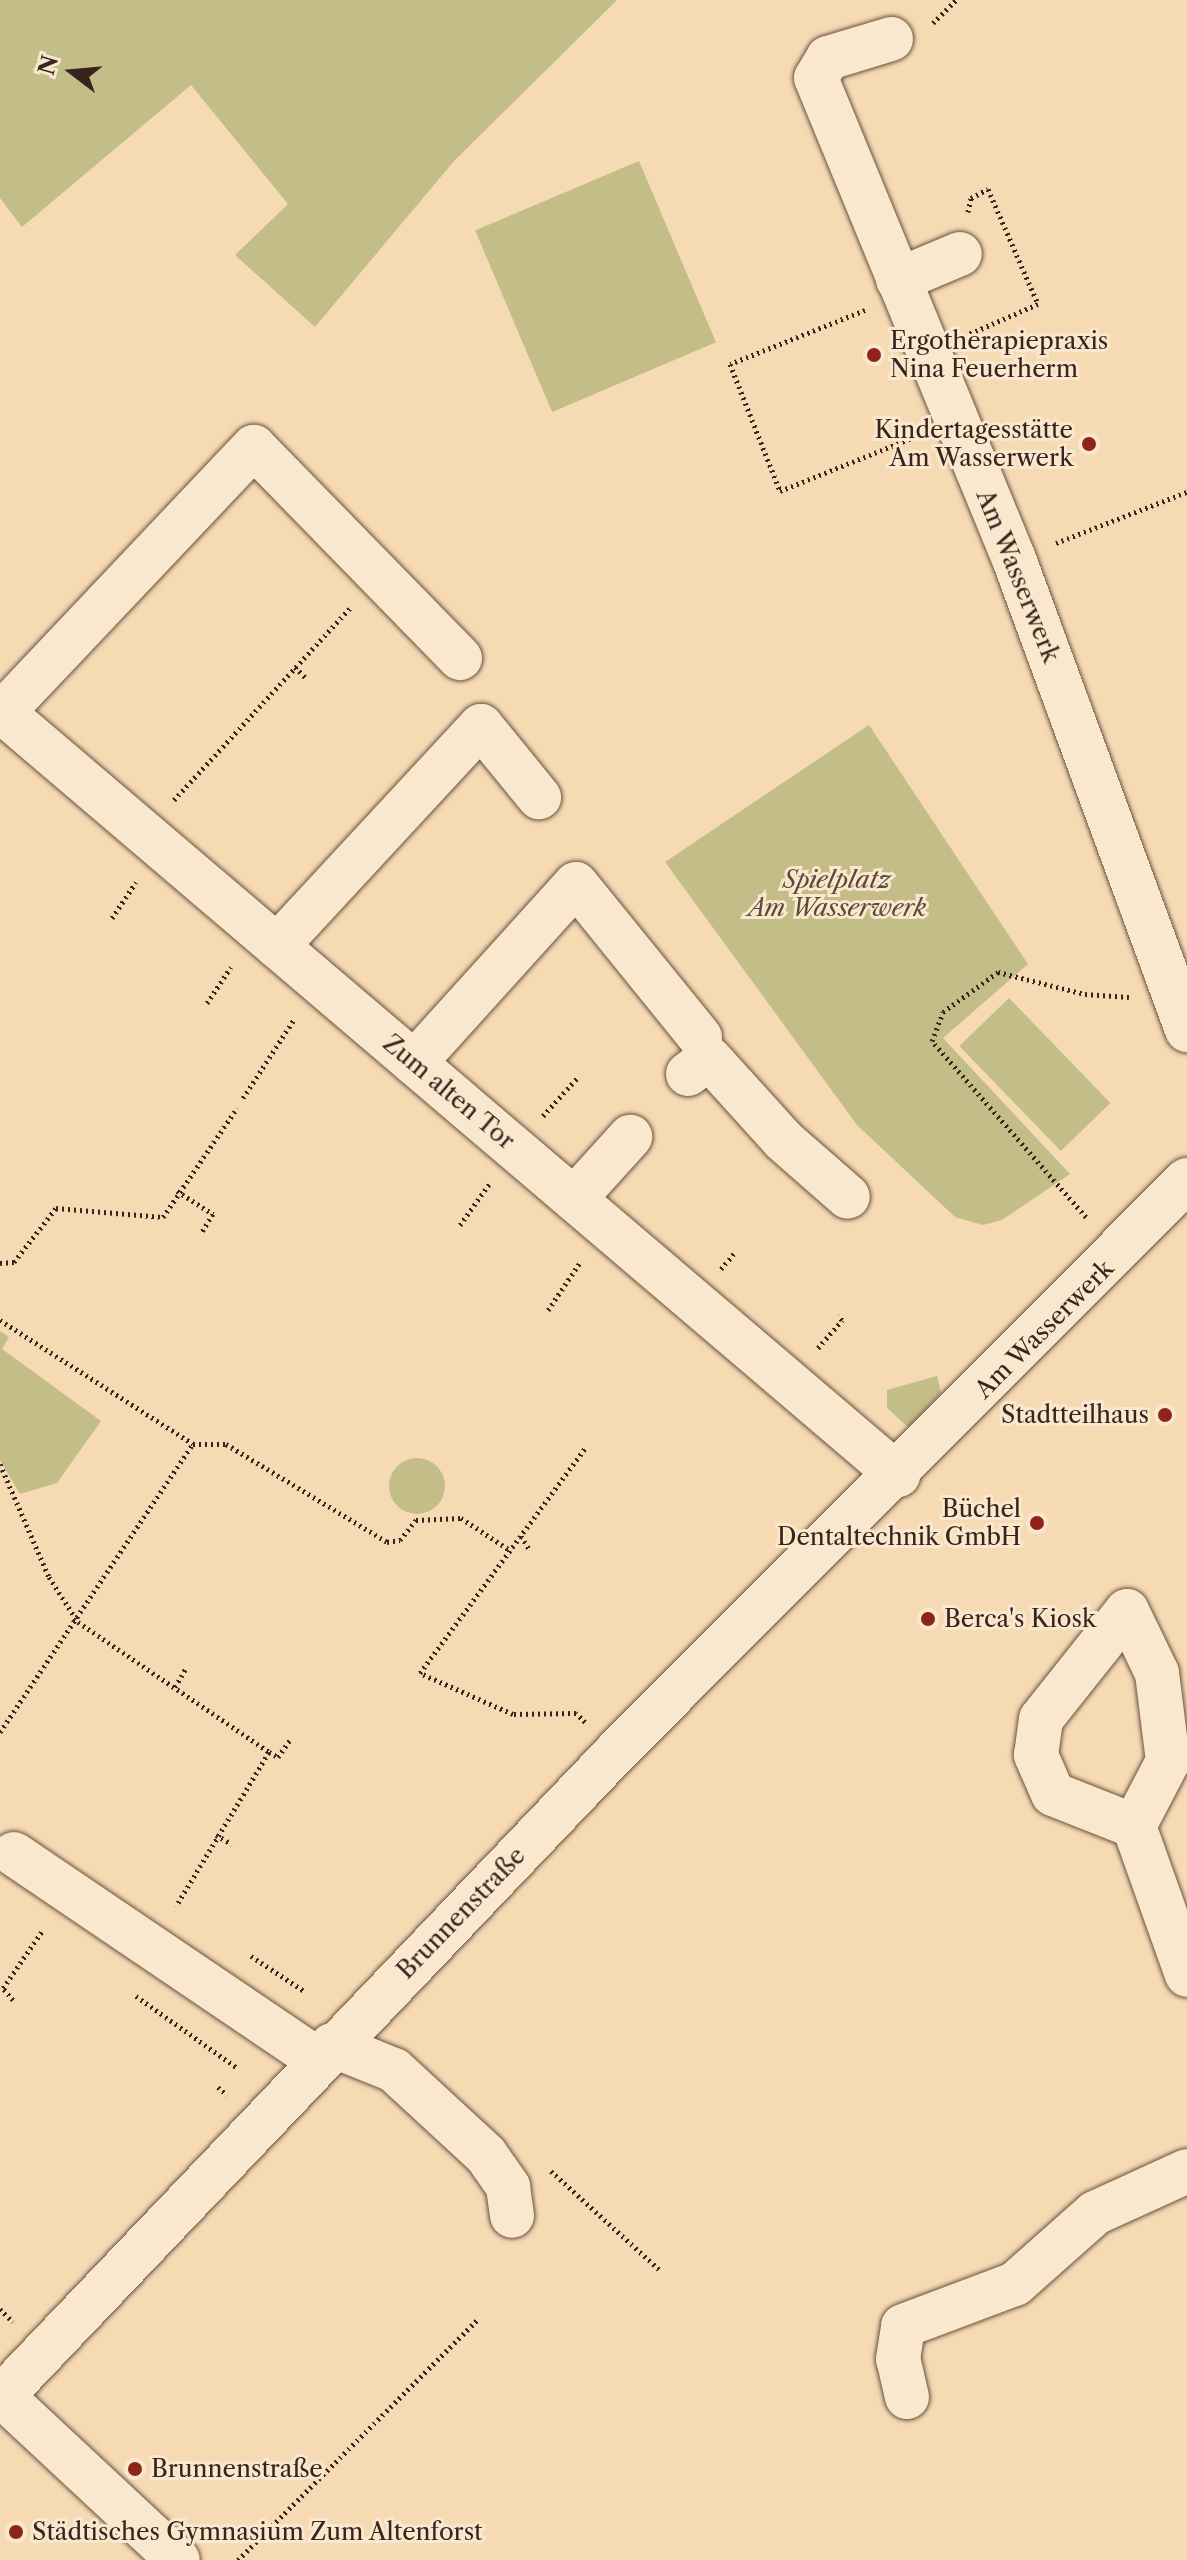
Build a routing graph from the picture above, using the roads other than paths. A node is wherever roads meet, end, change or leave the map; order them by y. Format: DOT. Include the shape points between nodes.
graph roads {
  1 [pos="891,39"];
  2 [pos="960,254"];
  3 [pos="901,287"];
  4 [pos="460,658"];
  5 [pos="1,711"];
  6 [pos="539,797"];
  7 [pos="277,946"];
  8 [pos="1180,1010"];
  9 [pos="414,1063"];
  10 [pos="630,1137"];
  11 [pos="1187,1180"];
  12 [pos="848,1197"];
  13 [pos="590,1212"];
  14 [pos="898,1475"];
  15 [pos="1134,1826"];
  16 [pos="14,1854"];
  17 [pos="1187,1975"];
  18 [pos="325,2052"];
  19 [pos="1187,2171"];
  20 [pos="512,2216"];
  21 [pos="1,2395"];
  22 [pos="907,2397"];
  23 [pos="160,2555"];
  1 -- 3 [label="street, Am Wasserwerk" via="828,58 816,78"];
  2 -- 3 [label="street"];
  3 -- 8 [label="street, Am Wasserwerk" via="1014,559"];
  4 -- 5 [label="street" via="254,447"];
  5 -- 7 [label="street, Zum alten Tor"];
  6 -- 7 [label="street" via="481,726"];
  7 -- 9 [label="street, Zum alten Tor"];
  9 -- 12 [label="street" via="576,884 694,1056 709,1058 783,1140"];
  9 -- 13 [label="street, Zum alten Tor"];
  10 -- 13 [label="street"];
  11 -- 14 [label="street, Am Wasserwerk"];
  13 -- 14 [label="street, Zum alten Tor"];
  14 -- 18 [label="street, Brunnenstraße" via="617,1751"];
  15 -- 17 [label="street"];
  16 -- 18 [label="street"];
  18 -- 20 [label="street" via="394,2070 486,2155 508,2187"];
  18 -- 21 [label="street, Brunnenstraße"];
  19 -- 22 [label="street" via="1095,2213 1015,2284 903,2326 898,2359"];
  21 -- 23 [label="street"];
}
